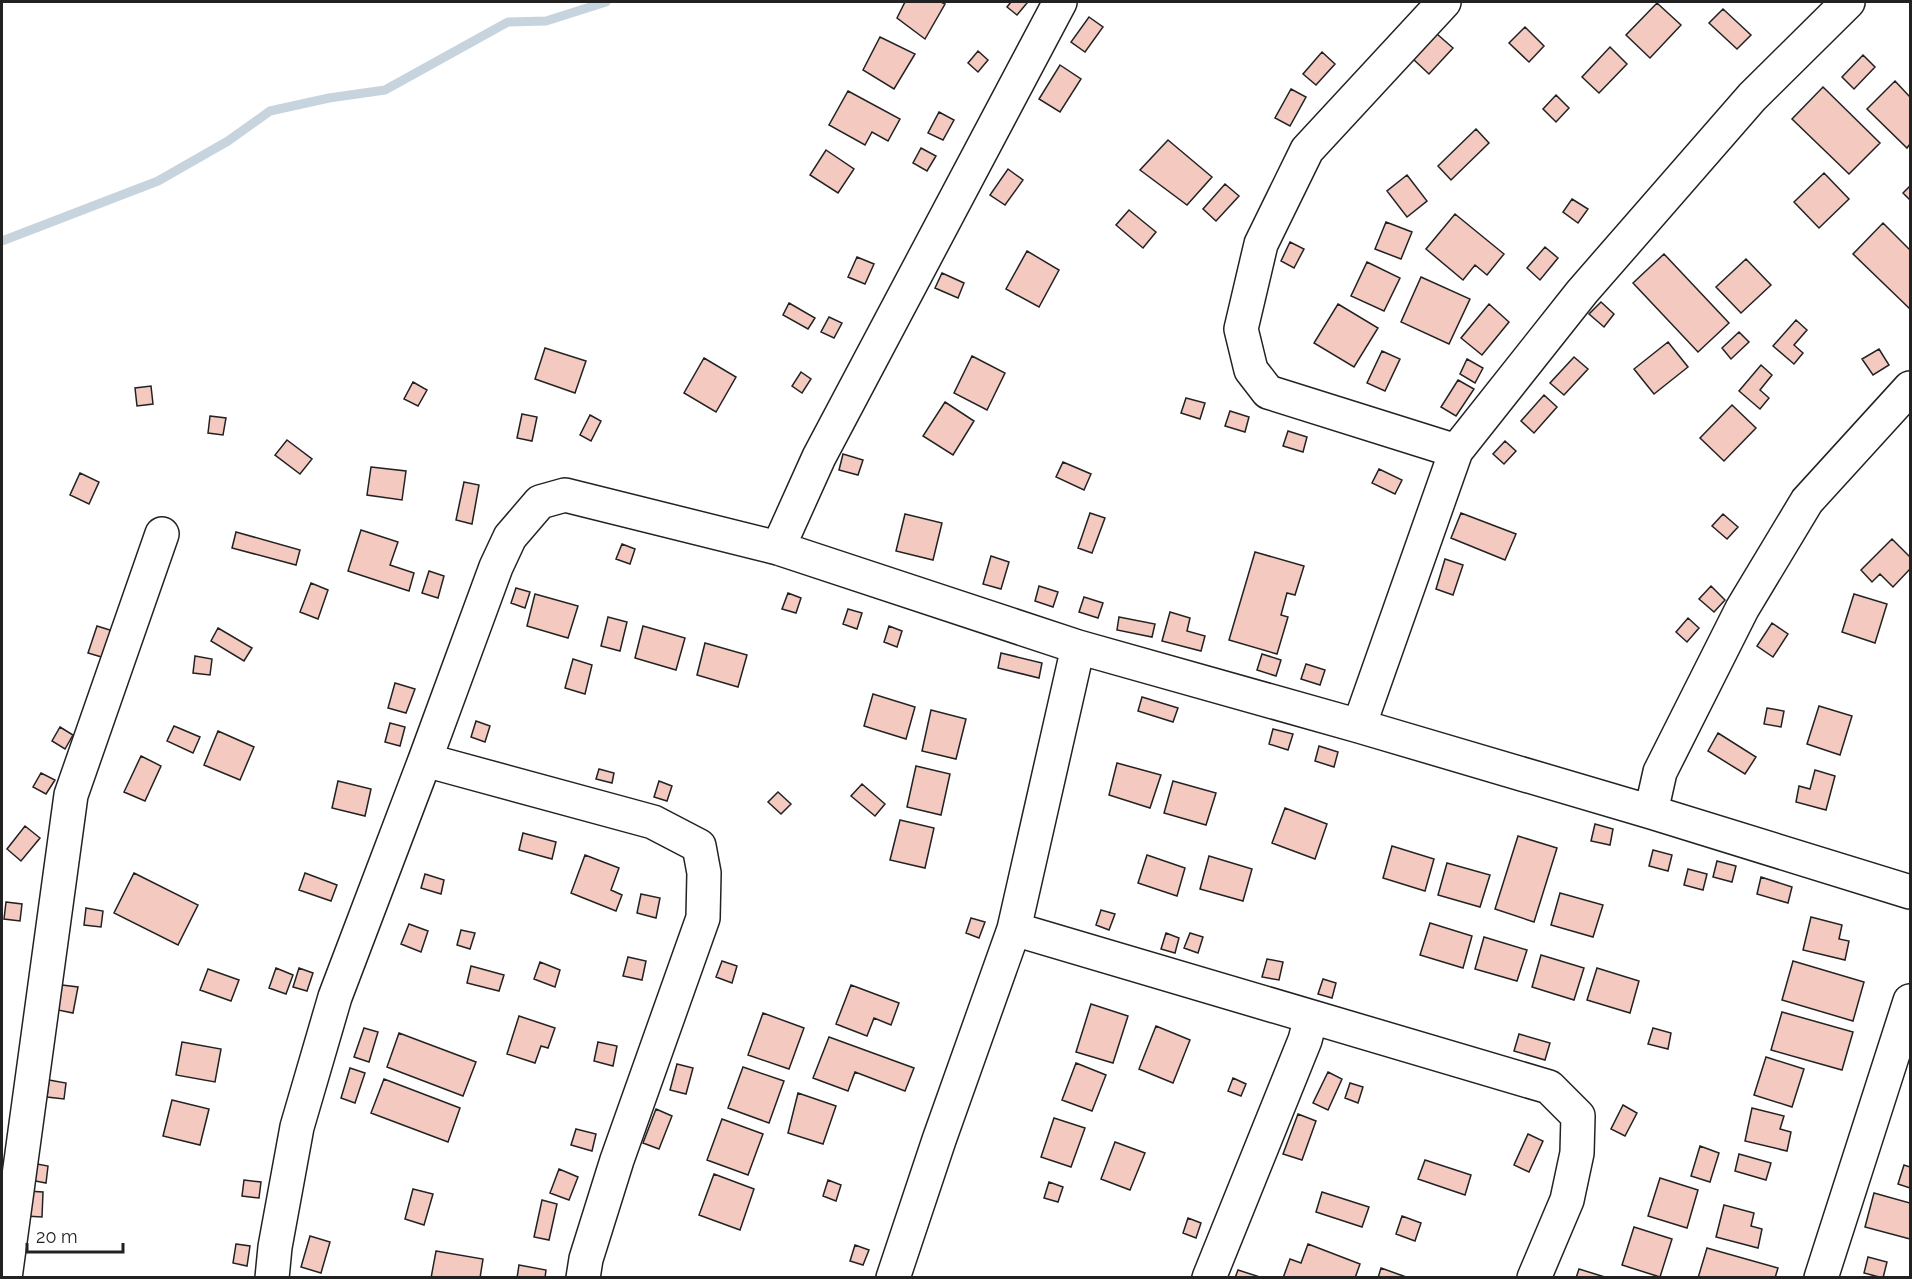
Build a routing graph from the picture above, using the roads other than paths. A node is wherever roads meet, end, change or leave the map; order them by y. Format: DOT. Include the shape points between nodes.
graph roads {
  1 [pos="1060,2"];
  2 [pos="1444,2"];
  3 [pos="1848,2"];
  4 [pos="1911,388"];
  5 [pos="1456,452"];
  6 [pos="162,534"];
  7 [pos="778,548"];
  8 [pos="1078,647"];
  9 [pos="1359,726"];
  10 [pos="425,760"];
  11 [pos="1651,812"];
  12 [pos="1911,892"];
  13 [pos="1014,929"];
  14 [pos="1911,1001"];
  15 [pos="1311,1017"];
  16 [pos="6,1278"];
  17 [pos="272,1278"];
  18 [pos="583,1278"];
  19 [pos="893,1278"];
  20 [pos="1209,1278"];
  21 [pos="1534,1278"];
  22 [pos="1821,1278"];
  1 -- 7 [label="street" via="830,437"];
  2 -- 5 [label="street" via="1307,150 1261,244 1241,329 1251,370 1268,392"];
  3 -- 5 [label="street" via="1752,97 1636,230"];
  4 -- 11 [label="street" via="1801,511 1742,609 1660,772"];
  5 -- 9 [label="street"];
  6 -- 16 [label="street" via="71,795"];
  7 -- 8 [label="street"];
  7 -- 10 [label="street" via="565,495 540,502 510,537 496,567"];
  8 -- 9 [label="street"];
  8 -- 13 [label="street"];
  9 -- 11 [label="street"];
  10 -- 17 [label="street" via="335,997 297,1127"];
  10 -- 18 [label="street" via="653,822 699,846 704,873 703,918 617,1160"];
  11 -- 12 [label="street"];
  13 -- 15 [label="street"];
  13 -- 19 [label="street"];
  14 -- 22 [label="street"];
  15 -- 20 [label="street"];
  15 -- 21 [label="street" via="1549,1087 1578,1116 1577,1153 1567,1200"];
}
